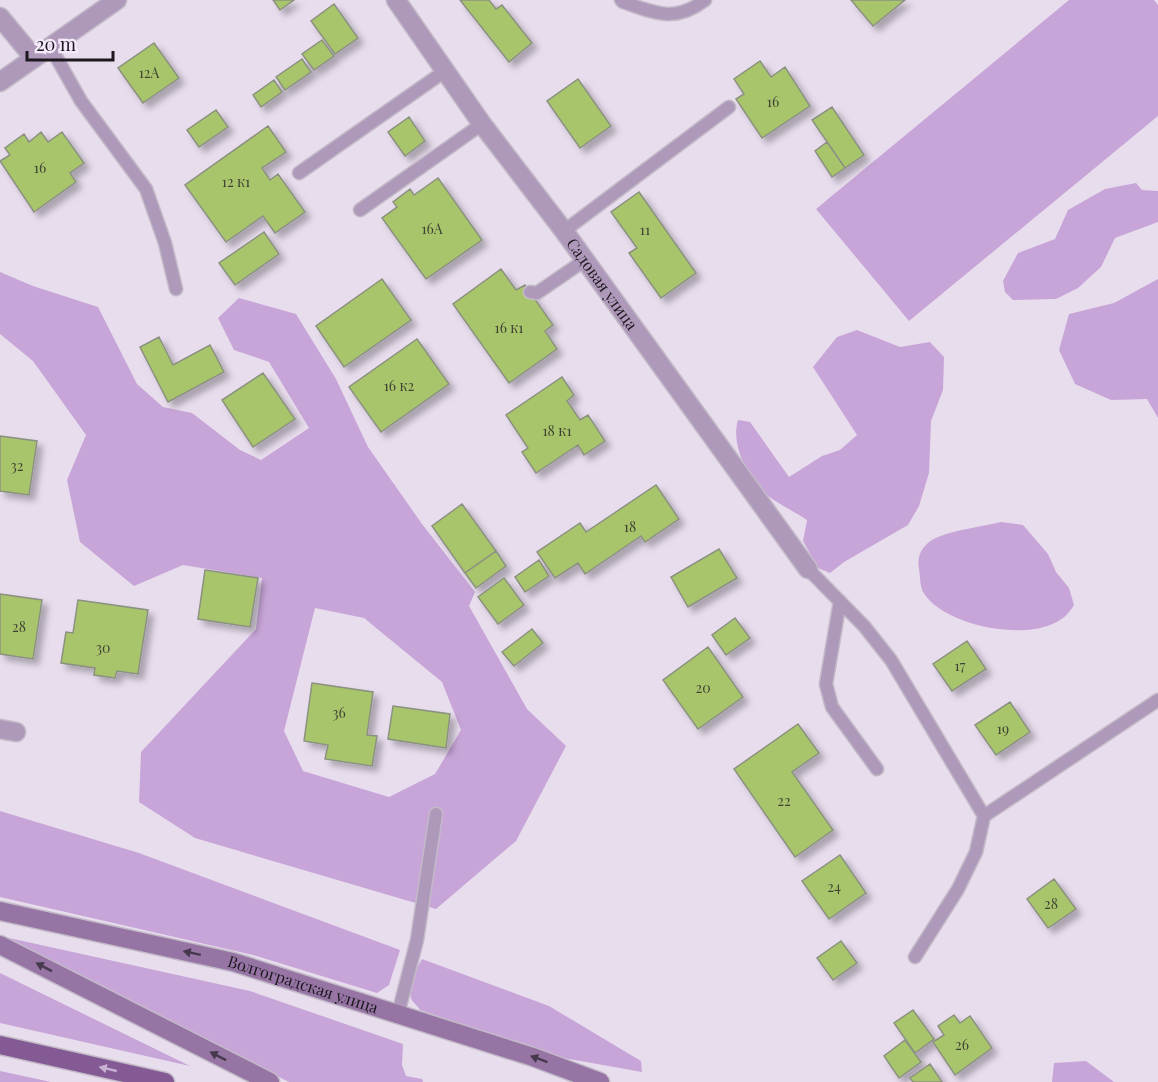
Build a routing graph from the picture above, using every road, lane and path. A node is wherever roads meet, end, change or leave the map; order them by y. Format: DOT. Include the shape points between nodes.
graph roads {
  1 [pos="117,0"];
  2 [pos="396,0"];
  3 [pos="621,0"];
  4 [pos="705,0"];
  5 [pos="0,17"];
  6 [pos="50,46"];
  7 [pos="34,58"];
  8 [pos="445,71"];
  9 [pos="0,82"];
  10 [pos="729,107"];
  11 [pos="482,124"];
  12 [pos="299,173"];
  13 [pos="360,210"];
  14 [pos="564,231"];
  15 [pos="585,260"];
  16 [pos="176,290"];
  17 [pos="530,292"];
  18 [pos="808,569"];
  19 [pos="840,601"];
  20 [pos="1158,700"];
  21 [pos="877,769"];
  22 [pos="436,814"];
  23 [pos="984,816"];
  24 [pos="0,911"];
  25 [pos="0,945"];
  26 [pos="915,957"];
  27 [pos="398,1014"];
  28 [pos="0,1045"];
  29 [pos="165,1082"];
  30 [pos="270,1082"];
  31 [pos="600,1082"];
  1 -- 6 [label="street"];
  2 -- 8 [label="street, Садовая улица"];
  3 -- 4 [label="lane" via="663,15 691,11"];
  5 -- 7 [label="street"];
  6 -- 7 [label="street"];
  6 -- 16 [label="lane" via="81,100 146,189"];
  7 -- 9 [label="street"];
  8 -- 11 [label="street, Садовая улица"];
  8 -- 12 [label="lane"];
  10 -- 14 [label="lane"];
  11 -- 13 [label="lane"];
  11 -- 14 [label="street, Садовая улица"];
  14 -- 15 [label="street, Садовая улица"];
  15 -- 17 [label="lane" via="537,293"];
  15 -- 18 [label="street, Садовая улица"];
  18 -- 19 [label="lane"];
  19 -- 21 [label="lane" via="826,684 832,707"];
  19 -- 23 [label="lane" via="891,660"];
  20 -- 23 [label="lane"];
  22 -- 27 [label="lane" via="417,940"];
  23 -- 26 [label="lane" via="976,852 958,889"];
  27 -- 24 [label="main road, Волгоградская улица, one-way" via="233,962"];
  30 -- 25 [label="main road, one-way"];
  31 -- 27 [label="main road, Волгоградская улица, one-way"];
  29 -- 28 [label="main road, one-way"];
}
